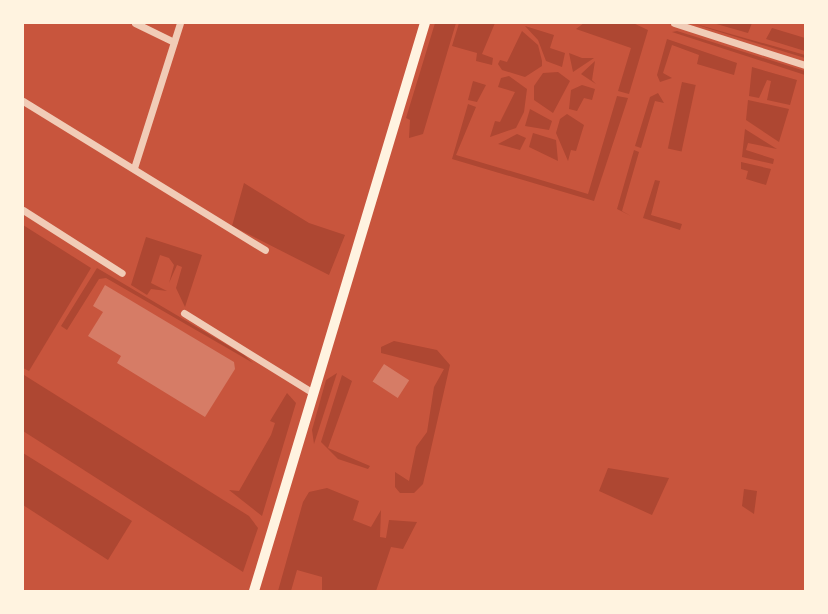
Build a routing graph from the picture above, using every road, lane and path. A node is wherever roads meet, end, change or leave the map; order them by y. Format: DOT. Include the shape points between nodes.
graph roads {
  1 [pos="135,23"];
  2 [pos="180,23"];
  3 [pos="425,23"];
  4 [pos="674,23"];
  5 [pos="174,42"];
  6 [pos="805,65"];
  7 [pos="23,101"];
  8 [pos="134,168"];
  9 [pos="23,210"];
  10 [pos="265,250"];
  11 [pos="122,273"];
  12 [pos="184,313"];
  13 [pos="313,393"];
  14 [pos="254,591"];
  1 -- 5 [label="street"];
  2 -- 5 [label="street"];
  3 -- 13 [label="main road"];
  4 -- 6 [label="street"];
  5 -- 8 [label="street"];
  7 -- 8 [label="street"];
  8 -- 10 [label="street"];
  9 -- 11 [label="street"];
  12 -- 13 [label="street"];
  13 -- 14 [label="main road"];
}
